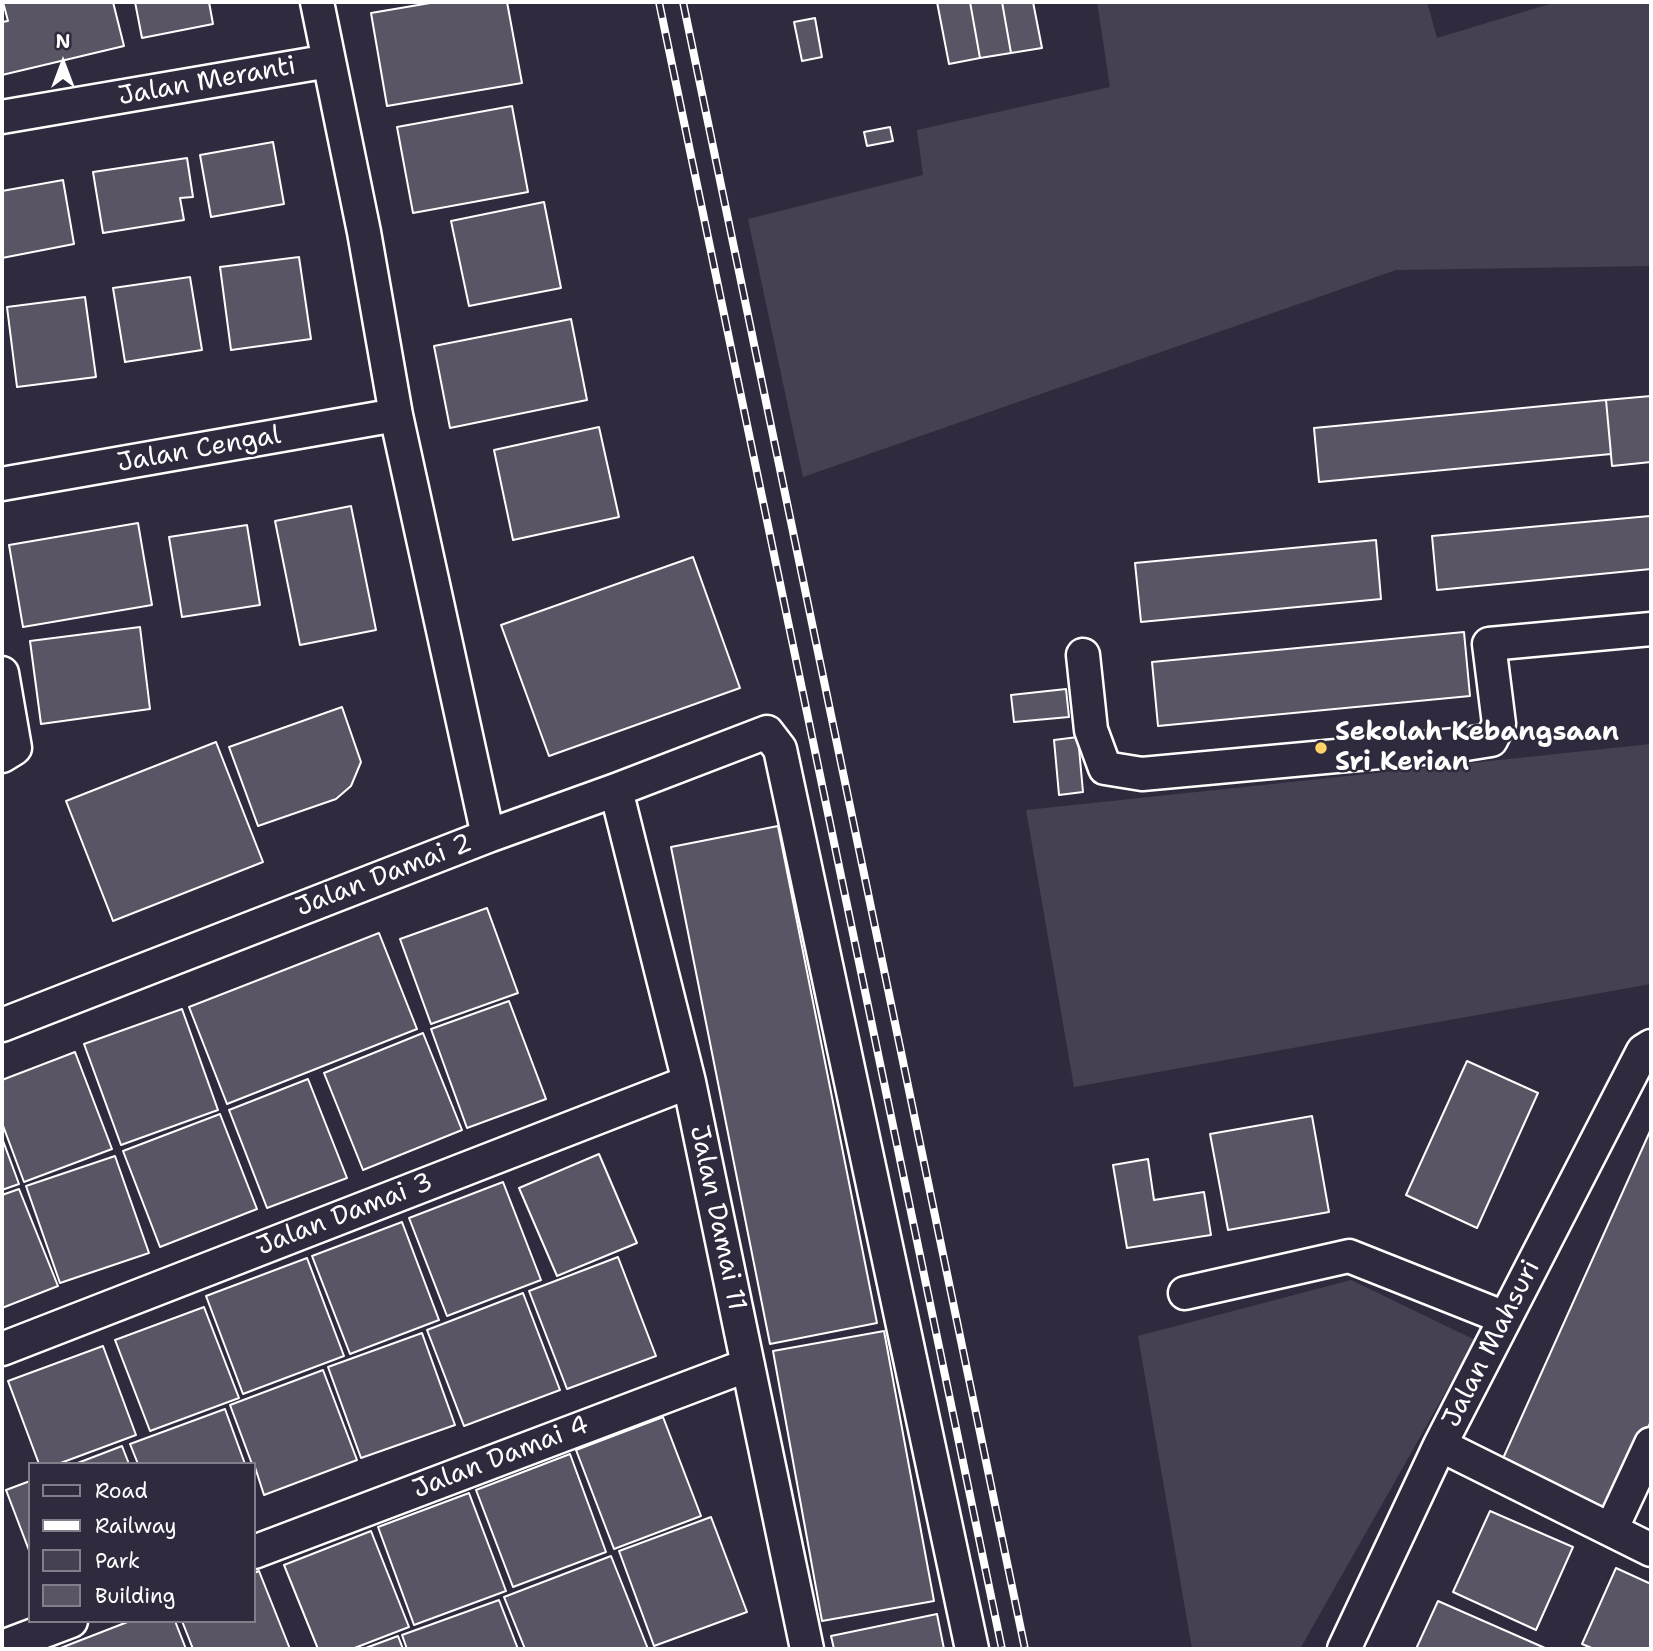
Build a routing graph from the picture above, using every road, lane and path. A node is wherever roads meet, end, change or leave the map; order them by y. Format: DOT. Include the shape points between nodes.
graph roads {
  1 [pos="317,2"];
  2 [pos="329,61"];
  3 [pos="2,117"];
  4 [pos="396,415"];
  5 [pos="2,484"];
  6 [pos="1651,629"];
  7 [pos="1083,655"];
  8 [pos="2,673"];
  9 [pos="8,752"];
  10 [pos="617,790"];
  11 [pos="488,836"];
  12 [pos="2,1025"];
  13 [pos="1651,1046"];
  14 [pos="688,1082"];
  15 [pos="1185,1293"];
  16 [pos="1505,1318"];
  17 [pos="2,1349"];
  18 [pos="748,1365"];
  19 [pos="1651,1444"];
  20 [pos="1440,1445"];
  21 [pos="1611,1530"];
  22 [pos="1651,1550"];
  23 [pos="256,1551"];
  24 [pos="66,1623"];
  25 [pos="2,1647"];
  26 [pos="799,1647"];
  27 [pos="972,1649"];
  28 [pos="1344,1649"];
  1 -- 2 [label="street"];
  2 -- 3 [label="street, Jalan Meranti"];
  2 -- 4 [label="street"];
  4 -- 5 [label="street, Jalan Cengal"];
  4 -- 11 [label="street"];
  6 -- 7 [label="street" via="1489,644 1499,724 1491,740 1142,775 1105,768 1091,730"];
  8 -- 9 [label="street"];
  10 -- 11 [label="street, Jalan Damai 2"];
  10 -- 14 [label="street, Jalan Damai 11"];
  10 -- 27 [label="street, Jalan Damai 2" via="767,732 779,749"];
  11 -- 12 [label="street, Jalan Damai 2"];
  13 -- 16 [label="street, Jalan Mahsuri" via="1643,1051"];
  14 -- 17 [label="street, Jalan Damai 3"];
  14 -- 18 [label="street, Jalan Damai 11"];
  15 -- 16 [label="street" via="1349,1256"];
  16 -- 20 [label="street, Jalan Mahsuri"];
  18 -- 23 [label="street, Jalan Damai 4"];
  18 -- 26 [label="street, Jalan Damai 11"];
  19 -- 21 [label="street"];
  20 -- 21 [label="street"];
  20 -- 28 [label="street, Jalan Mahsuri"];
  21 -- 22 [label="street"];
  24 -- 25 [label="street"];
}
